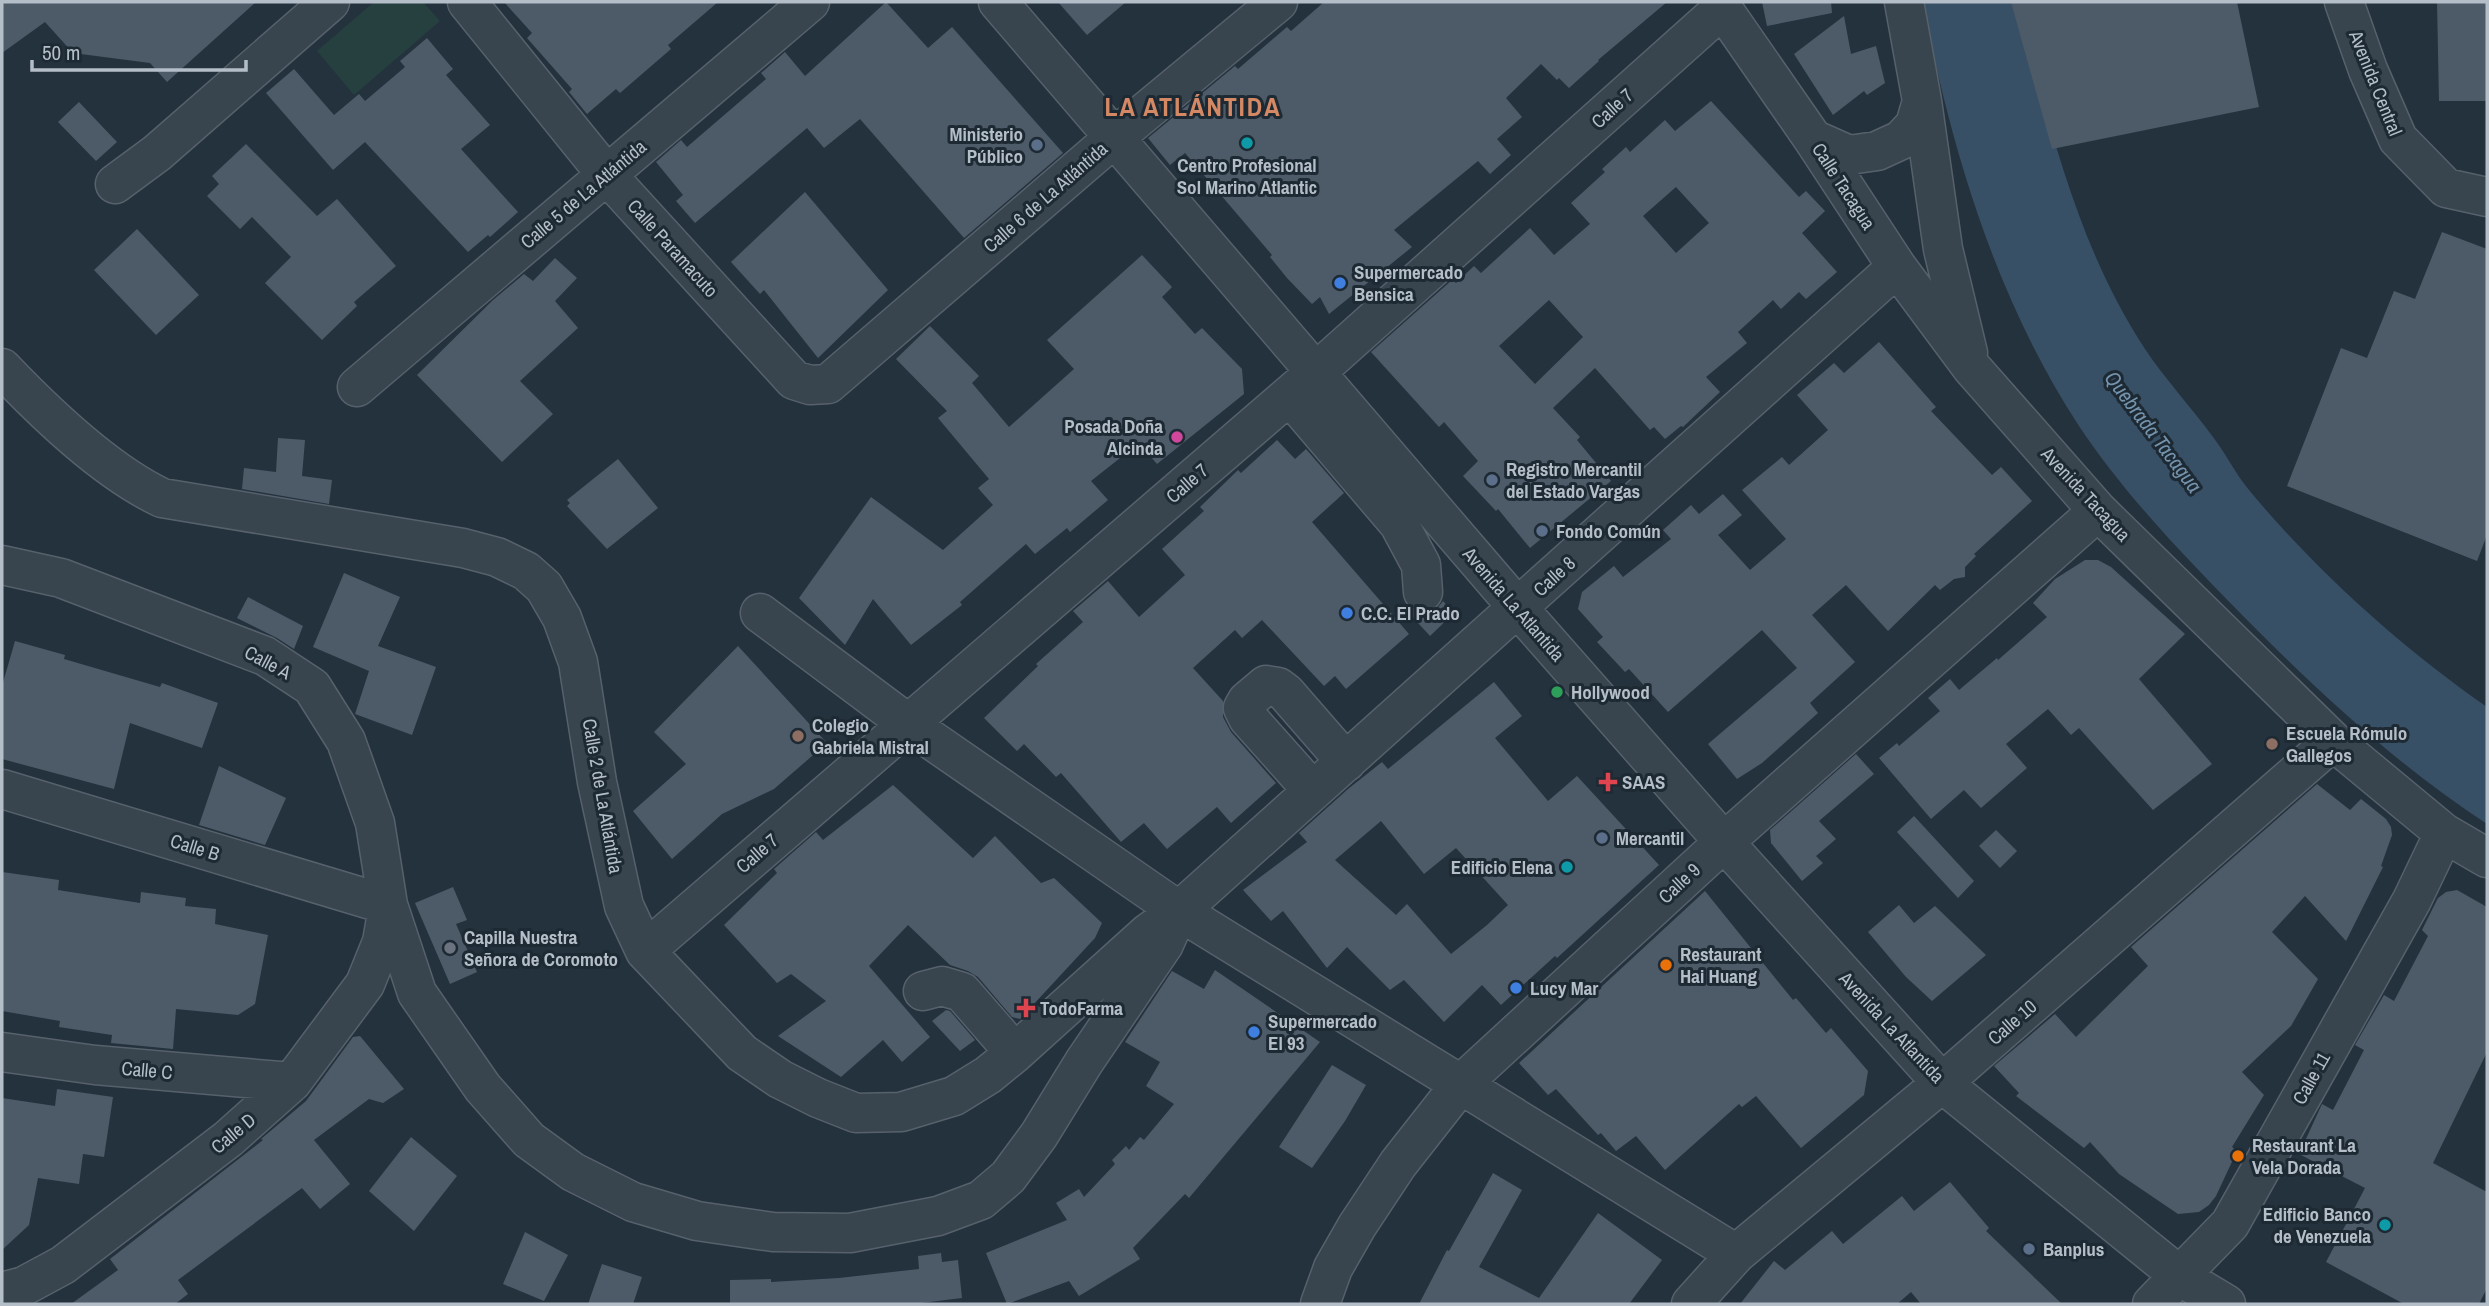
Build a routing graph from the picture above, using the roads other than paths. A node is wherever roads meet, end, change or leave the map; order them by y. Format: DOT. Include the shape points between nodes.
graph roads {
  1 [pos="330,2"];
  2 [pos="467,2"];
  3 [pos="810,2"];
  4 [pos="998,2"];
  5 [pos="1278,2"];
  6 [pos="1904,2"];
  7 [pos="2344,2"];
  8 [pos="1720,5"];
  9 [pos="1922,101"];
  10 [pos="1115,137"];
  11 [pos="1813,139"];
  12 [pos="606,174"];
  13 [pos="115,184"];
  14 [pos="2487,197"];
  15 [pos="1897,267"];
  16 [pos="2,368"];
  17 [pos="1972,368"];
  18 [pos="1303,384"];
  19 [pos="810,385"];
  20 [pos="357,387"];
  21 [pos="2098,510"];
  22 [pos="2,565"];
  23 [pos="1423,592"];
  24 [pos="1518,608"];
  25 [pos="760,613"];
  26 [pos="907,723"];
  27 [pos="2333,741"];
  28 [pos="1346,762"];
  29 [pos="2,789"];
  30 [pos="1313,791"];
  31 [pos="2444,833"];
  32 [pos="1724,842"];
  33 [pos="2487,858"];
  34 [pos="388,905"];
  35 [pos="1178,911"];
  36 [pos="645,951"];
  37 [pos="923,991"];
  38 [pos="2,1052"];
  39 [pos="1015,1053"];
  40 [pos="292,1082"];
  41 [pos="1942,1083"];
  42 [pos="1460,1086"];
  43 [pos="1736,1254"];
  44 [pos="2181,1277"];
  45 [pos="2,1292"];
  46 [pos="1320,1304"];
  47 [pos="1691,1304"];
  48 [pos="2152,1304"];
  49 [pos="2226,1304"];
  1 -- 13 [label="street"];
  2 -- 12 [label="street, Calle Paramacuto"];
  3 -- 12 [label="street, Calle 5 de La Atlántida"];
  4 -- 10 [label="street, Avenida La Atlantida"];
  5 -- 10 [label="street, Calle 6 de La Atlántida"];
  6 -- 9 [label="street, Avenida Tacagua"];
  7 -- 14 [label="street, Avenida Central" via="2398,139 2446,188"];
  8 -- 11 [label="street, Calle Tacagua"];
  8 -- 18 [label="street, Calle 7"];
  9 -- 11 [label="street" via="1915,125 1901,140 1877,151 1849,155"];
  9 -- 17 [label="street, Avenida Tacagua" via="1943,249"];
  10 -- 18 [label="street, Avenida La Atlantida"];
  10 -- 19 [label="street, Calle 6 de La Atlántida" via="828,384"];
  11 -- 15 [label="street, Calle Tacagua"];
  12 -- 19 [label="street, Calle Paramacuto" via="794,380"];
  12 -- 20 [label="street, Calle 5 de La Atlántida"];
  15 -- 17 [label="street, Calle Tacagua"];
  15 -- 24 [label="street, Calle 8"];
  16 -- 36 [label="street, Calle 2 de La Atlántida" via="113,468 162,498 463,548 497,556 544,587 562,618 578,662 609,845 624,906"];
  17 -- 21 [label="street, Avenida Tacagua"];
  18 -- 23 [label="street" via="1399,524 1421,565"];
  18 -- 24 [label="street, Avenida La Atlantida"];
  18 -- 26 [label="street, Calle 7"];
  21 -- 27 [label="street, Avenida Tacagua"];
  21 -- 32 [label="street, Calle 9"];
  22 -- 34 [label="street, Calle A" via="61,578 265,656 312,687 346,741 375,823"];
  24 -- 28 [label="street, Calle 8"];
  24 -- 32 [label="street, Avenida La Atlantida"];
  25 -- 26 [label="street"];
  26 -- 35 [label="street"];
  26 -- 36 [label="street, Calle 7"];
  27 -- 31 [label="street, Avenida Tacagua"];
  27 -- 41 [label="street, Calle 10"];
  28 -- 30 [label="street, Calle 8"];
  28 -- 30 [label="street" via="1278,687 1266,685 1247,701 1242,708 1248,718"];
  29 -- 34 [label="street, Calle B"];
  30 -- 35 [label="street, Calle 8"];
  31 -- 33 [label="street, Avenida Tacagua"];
  31 -- 44 [label="street, Calle 11" via="2412,900 2230,1224"];
  32 -- 41 [label="street, Avenida La Atlantida"];
  32 -- 42 [label="street, Calle 9"];
  34 -- 35 [label="street" via="417,993 483,1088 528,1140 573,1172 633,1202 696,1221 773,1232 837,1233 938,1216 981,1199 1008,1177 1164,944"];
  34 -- 40 [label="street, Calle D" via="382,942 365,984"];
  35 -- 39 [label="street, Calle 2 de La Atlántida"];
  35 -- 42 [label="street"];
  36 -- 39 [label="street, Calle 2 de La Atlántida" via="742,1053 780,1079 856,1113 901,1112 954,1097"];
  37 -- 39 [label="street" via="942,986 962,992"];
  38 -- 40 [label="street, Calle C"];
  40 -- 45 [label="street, Calle D" via="228,1139 64,1265"];
  41 -- 43 [label="street, Calle 10"];
  41 -- 44 [label="street, Avenida La Atlantida"];
  42 -- 43 [label="street"];
  42 -- 46 [label="street, Calle 9" via="1398,1164 1357,1226 1333,1268"];
  43 -- 47 [label="street, Calle 10"];
  44 -- 48 [label="street, Calle 11"];
  44 -- 49 [label="street, Avenida La Atlantida"];
}
